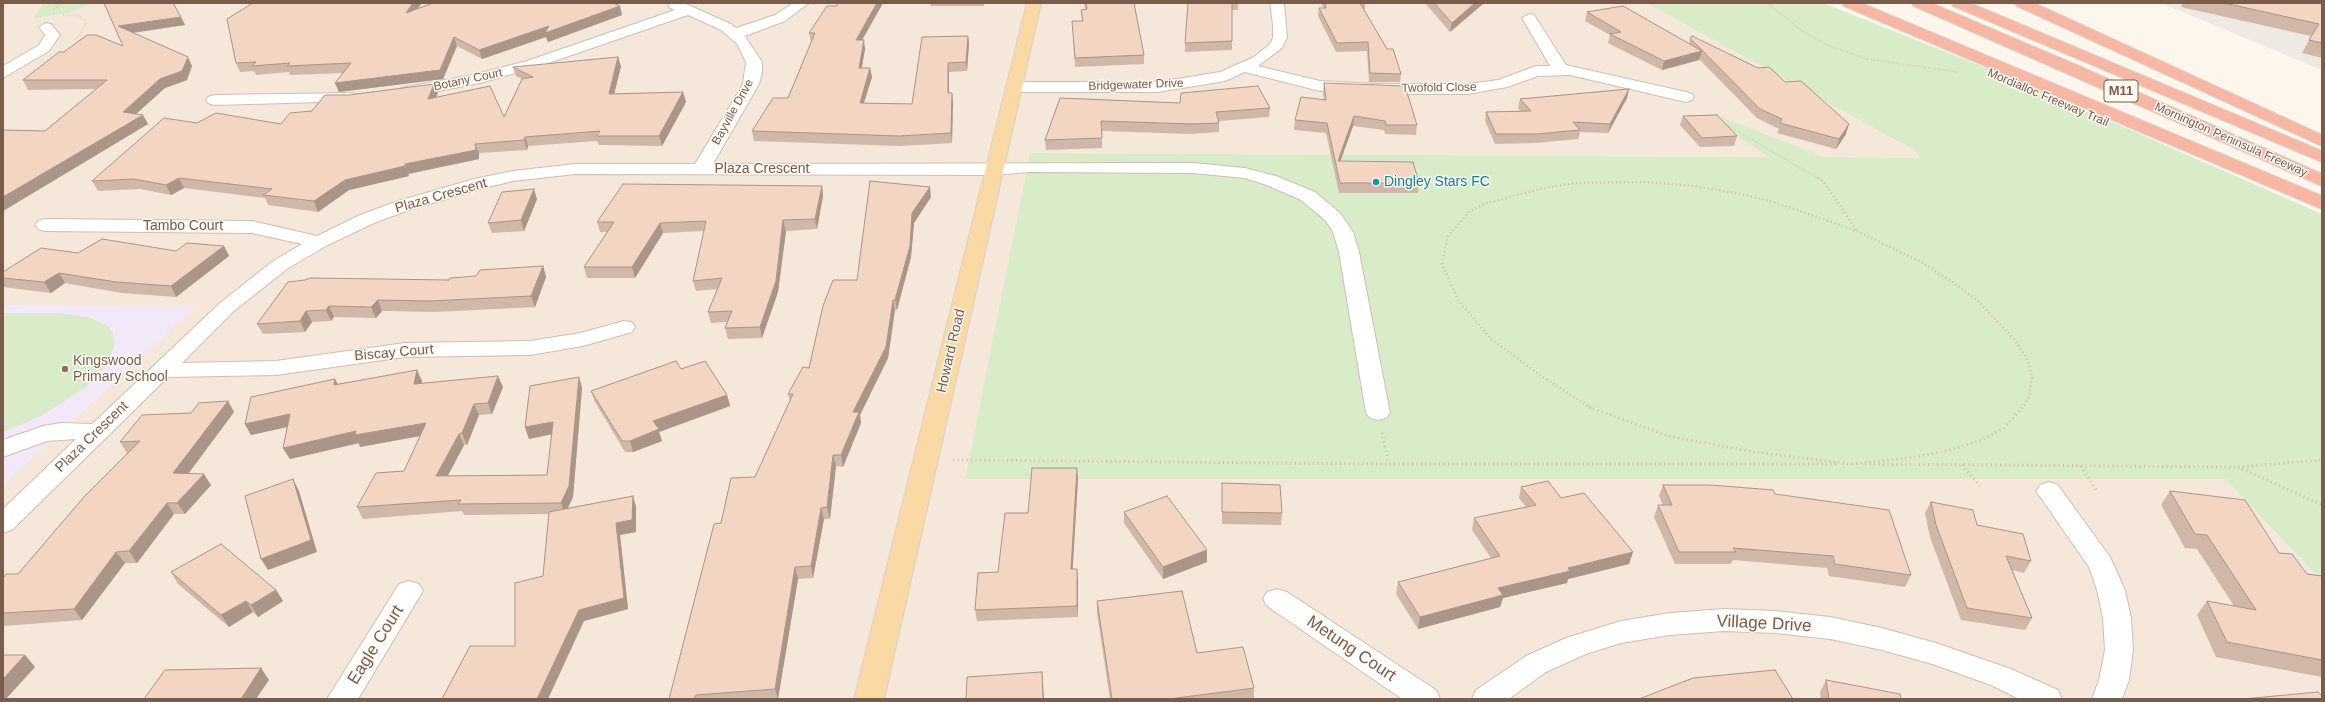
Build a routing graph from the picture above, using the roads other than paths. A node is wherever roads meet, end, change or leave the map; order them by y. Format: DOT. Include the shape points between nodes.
graph roads {
  1 [pos="671,3"];
  2 [pos="802,3"];
  3 [pos="1034,3"];
  4 [pos="1277,3"];
  5 [pos="1849,3"];
  6 [pos="1919,3"];
  7 [pos="1958,3"];
  8 [pos="2022,3"];
  9 [pos="689,10"];
  10 [pos="1529,18"];
  11 [pos="46,27"];
  12 [pos="735,34"];
  13 [pos="1246,68"];
  14 [pos="1560,69"];
  15 [pos="3,73"];
  16 [pos="1014,87"];
  17 [pos="394,93"];
  18 [pos="366,96"];
  19 [pos="1686,97"];
  20 [pos="214,100"];
  21 [pos="2322,141"];
  22 [pos="2322,157"];
  23 [pos="701,169"];
  24 [pos="994,170"];
  25 [pos="2322,181"];
  26 [pos="2322,203"];
  27 [pos="45,225"];
  28 [pos="320,242"];
  29 [pos="624,327"];
  30 [pos="162,370"];
  31 [pos="1378,413"];
  32 [pos="97,432"];
  33 [pos="3,449"];
  34 [pos="2048,491"];
  35 [pos="3,524"];
  36 [pos="409,591"];
  37 [pos="1277,599"];
  38 [pos="342,699"];
  39 [pos="868,699"];
  40 [pos="1425,699"];
  41 [pos="1487,699"];
  42 [pos="2047,699"];
  43 [pos="2107,699"];
  1 -- 9 [label="street, Bayville Drive"];
  2 -- 12 [label="street" via="780,18"];
  3 -- 16 [label="main road, Howard Road"];
  4 -- 13 [label="street, Bridgewater Drive" via="1280,38 1271,52"];
  5 -- 26 [label="highway"];
  6 -- 25 [label="highway, Mornington Peninsula Freeway / M11"];
  7 -- 22 [label="highway, Mornington Peninsula Freeway / M11"];
  8 -- 21 [label="highway"];
  9 -- 12 [label="street, Bayville Drive"];
  9 -- 17 [label="street, Botany Court" via="510,70 455,84"];
  10 -- 14 [label="street"];
  11 -- 15 [label="street" via="53,35 47,44"];
  12 -- 23 [label="street, Bayville Drive" via="743,42 754,62 753,79 744,99"];
  13 -- 14 [label="street, Twofold Close" via="1320,86 1436,90 1486,87 1536,71"];
  13 -- 16 [label="street, Bridgewater Drive" via="1225,76 1180,85 1135,88"];
  14 -- 19 [label="street, Twofold Close" via="1585,72"];
  16 -- 24 [label="main road, Howard Road"];
  18 -- 20 [label="street" via="330,99"];
  23 -- 24 [label="street, Plaza Crescent"];
  23 -- 28 [label="street, Plaza Crescent" via="603,168 513,176 402,206 367,219"];
  24 -- 31 [label="street, Plaza Crescent" via="1030,167 1219,170 1270,180 1308,196 1333,217 1343,232 1349,252"];
  24 -- 39 [label="main road, Howard Road"];
  27 -- 28 [label="street, Tambo Court" via="252,227"];
  28 -- 30 [label="street, Plaza Crescent" via="250,287"];
  29 -- 30 [label="street, Biscay Court" via="583,339 530,348 405,350 276,368"];
  30 -- 32 [label="street, Plaza Crescent"];
  32 -- 33 [label="street" via="61,431 43,434"];
  32 -- 35 [label="street, Plaza Crescent"];
  34 -- 43 [label="street" via="2101,564 2111,590 2117,618 2119,650 2114,680"];
  36 -- 38 [label="street, Eagle Court"];
  37 -- 40 [label="street, Metung Court"];
  41 -- 42 [label="street, Village Drive" via="1536,664 1576,646 1621,632 1670,624 1724,620 1822,627 1882,639 1936,654 2001,678"];
}
